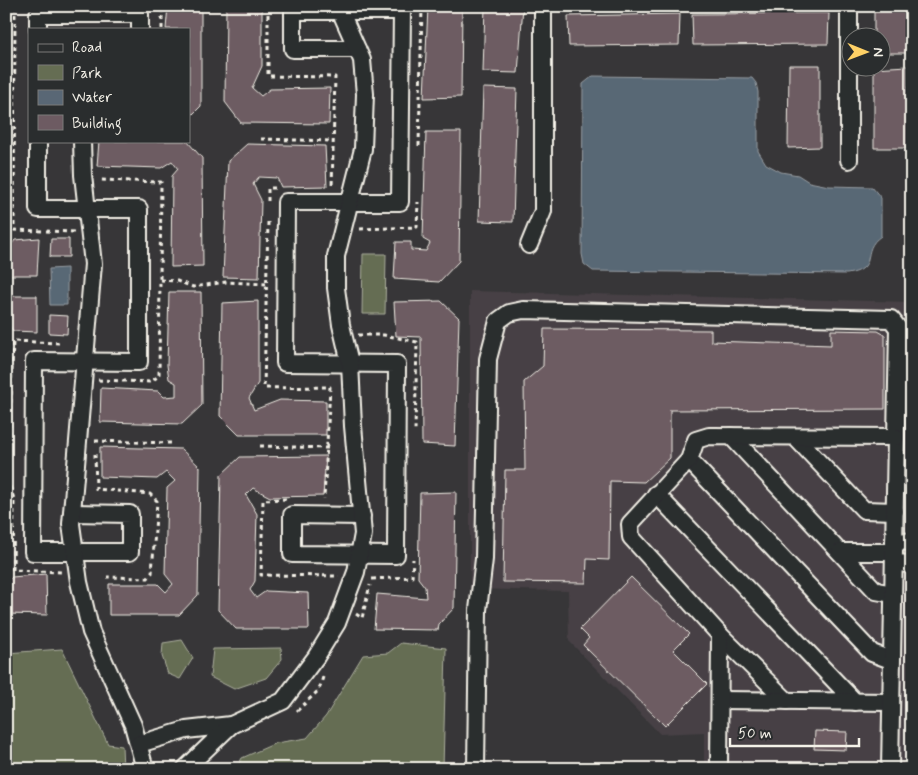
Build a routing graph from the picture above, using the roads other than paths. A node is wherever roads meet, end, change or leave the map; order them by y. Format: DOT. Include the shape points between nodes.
graph roads {
  1 [pos="849,6"];
  2 [pos="549,8"];
  3 [pos="342,9"];
  4 [pos="101,16"];
  5 [pos="38,28"];
  6 [pos="140,28"];
  7 [pos="357,49"];
  8 [pos="38,142"];
  9 [pos="82,142"];
  10 [pos="849,160"];
  11 [pos="351,202"];
  12 [pos="87,209"];
  13 [pos="529,245"];
  14 [pos="85,361"];
  15 [pos="350,363"];
  16 [pos="731,436"];
  17 [pos="795,437"];
  18 [pos="896,437"];
  19 [pos="689,460"];
  20 [pos="656,494"];
  21 [pos="895,511"];
  22 [pos="72,513"];
  23 [pos="362,516"];
  24 [pos="912,542"];
  25 [pos="75,552"];
  26 [pos="840,552"];
  27 [pos="894,552"];
  28 [pos="359,554"];
  29 [pos="912,564"];
  30 [pos="893,594"];
  31 [pos="720,635"];
  32 [pos="891,660"];
  33 [pos="720,700"];
  34 [pos="787,701"];
  35 [pos="855,702"];
  36 [pos="890,702"];
  37 [pos="231,724"];
  38 [pos="139,744"];
  39 [pos="145,769"];
  40 [pos="185,769"];
  41 [pos="476,769"];
  42 [pos="718,769"];
  43 [pos="890,769"];
  1 -- 10 [label="lane"];
  2 -- 13 [label="lane" via="543,211"];
  3 -- 7 [label="lane"];
  3 -- 7 [label="lane" via="293,10 293,49"];
  3 -- 11 [label="lane" via="402,11 400,202"];
  4 -- 5 [label="lane" via="38,14"];
  4 -- 6 [label="lane" via="140,14"];
  7 -- 11 [label="lane" via="362,60 365,94 363,149"];
  8 -- 12 [label="lane" via="38,209"];
  9 -- 12 [label="lane"];
  11 -- 15 [label="lane" via="336,256 336,288"];
  11 -- 15 [label="lane" via="286,202 285,363"];
  12 -- 14 [label="lane" via="93,264"];
  12 -- 14 [label="lane" via="139,209 139,362"];
  14 -- 22 [label="lane"];
  14 -- 25 [label="lane" via="34,361 33,552"];
  15 -- 23 [label="lane"];
  15 -- 28 [label="lane" via="397,364 396,555"];
  16 -- 17 [label="lane"];
  16 -- 19 [label="lane" via="696,440"];
  16 -- 26 [label="lane"];
  17 -- 18 [label="lane"];
  17 -- 21 [label="lane" via="864,510"];
  18 -- 21 [label="lane"];
  18 -- 41 [label="lane" via="898,328 891,319 523,310 498,322 488,359 484,559 478,610"];
  19 -- 20 [label="lane"];
  19 -- 32 [label="lane" via="872,653"];
  20 -- 31 [label="lane" via="630,524 630,537"];
  20 -- 35 [label="lane"];
  21 -- 27 [label="lane"];
  22 -- 25 [label="lane"];
  22 -- 25 [label="lane" via="130,514 130,552"];
  23 -- 28 [label="lane"];
  23 -- 28 [label="lane" via="292,515 292,554"];
  24 -- 27 [label="lane"];
  25 -- 38 [label="lane" via="91,632"];
  26 -- 27 [label="lane"];
  26 -- 30 [label="lane" via="876,591"];
  27 -- 29 [label="lane"];
  27 -- 30 [label="lane"];
  28 -- 37 [label="lane" via="356,572 337,623 284,700"];
  30 -- 32 [label="lane"];
  31 -- 33 [label="lane"];
  31 -- 34 [label="lane"];
  32 -- 36 [label="lane"];
  33 -- 34 [label="lane"];
  33 -- 42 [label="lane"];
  34 -- 35 [label="lane"];
  35 -- 36 [label="lane"];
  36 -- 43 [label="lane"];
  37 -- 38 [label="lane" via="186,730"];
  37 -- 40 [label="lane"];
  38 -- 39 [label="lane"];
}
